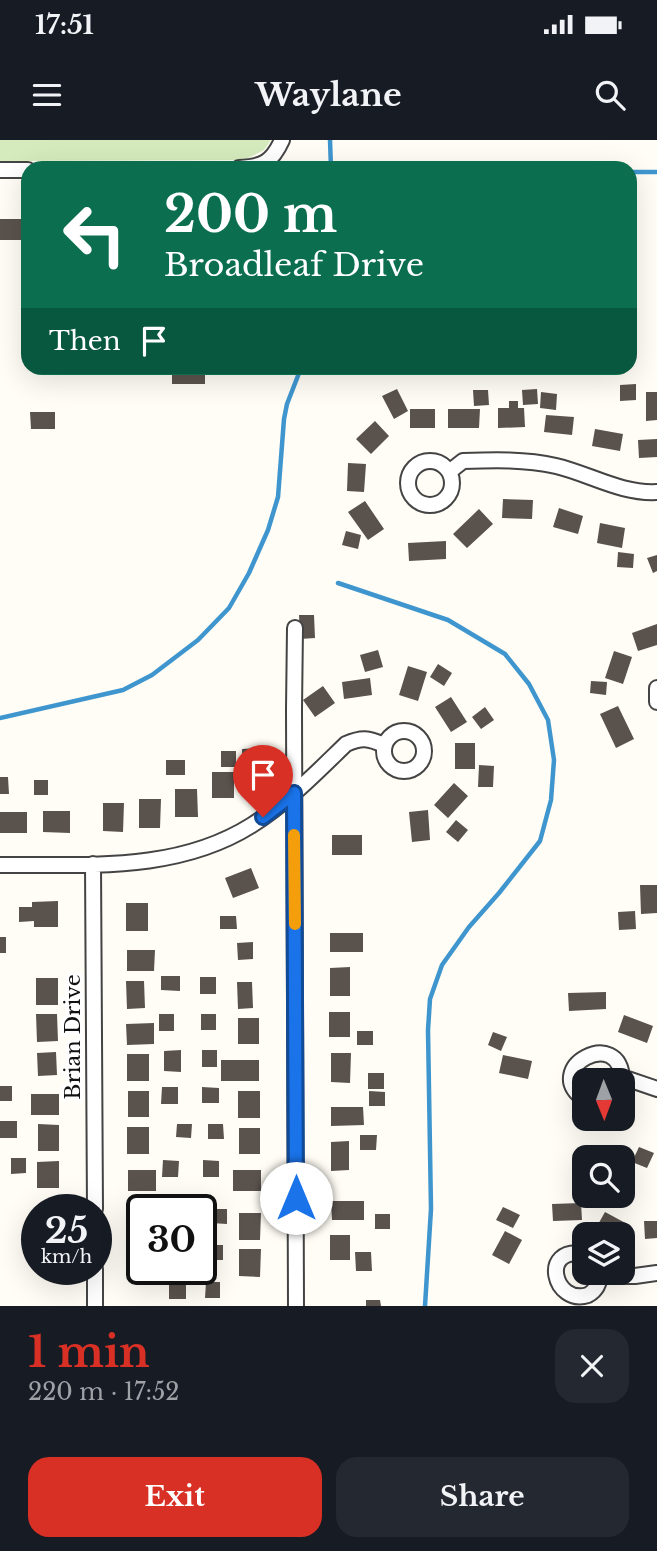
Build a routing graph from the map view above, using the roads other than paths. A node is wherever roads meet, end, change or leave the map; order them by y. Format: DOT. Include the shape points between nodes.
graph roads {
  1 [pos="282,140"];
  2 [pos="269,161"];
  3 [pos="0,170"];
  4 [pos="21,170"];
  5 [pos="449,472"];
  6 [pos="657,492"];
  7 [pos="295,628"];
  8 [pos="657,688"];
  9 [pos="657,702"];
  10 [pos="384,745"];
  11 [pos="294,793"];
  12 [pos="93,864"];
  13 [pos="0,865"];
  14 [pos="575,1068"];
  15 [pos="619,1068"];
  16 [pos="635,1082"];
  17 [pos="657,1089"];
  18 [pos="95,1194"];
  19 [pos="572,1254"];
  20 [pos="657,1273"];
  21 [pos="635,1276"];
  22 [pos="95,1285"];
  23 [pos="597,1285"];
  24 [pos="95,1306"];
  25 [pos="296,1306"];
  1 -- 2 [label="street"];
  3 -- 4 [label="street"];
  5 -- 6 [label="street" via="463,461 539,462 611,485"];
  7 -- 11 [label="street"];
  8 -- 9 [label="street"];
  10 -- 11 [label="street" via="359,738 346,744"];
  11 -- 12 [label="street" via="250,826 198,850 139,863"];
  11 -- 25 [label="street"];
  12 -- 13 [label="street"];
  12 -- 18 [label="street, Brian Drive"];
  14 -- 15 [label="street" via="584,1056 598,1053 606,1054"];
  16 -- 17 [label="street"];
  19 -- 23 [label="street" via="556,1267 559,1289 571,1297 585,1297"];
  20 -- 21 [label="street"];
  22 -- 24 [label="street"];
}
